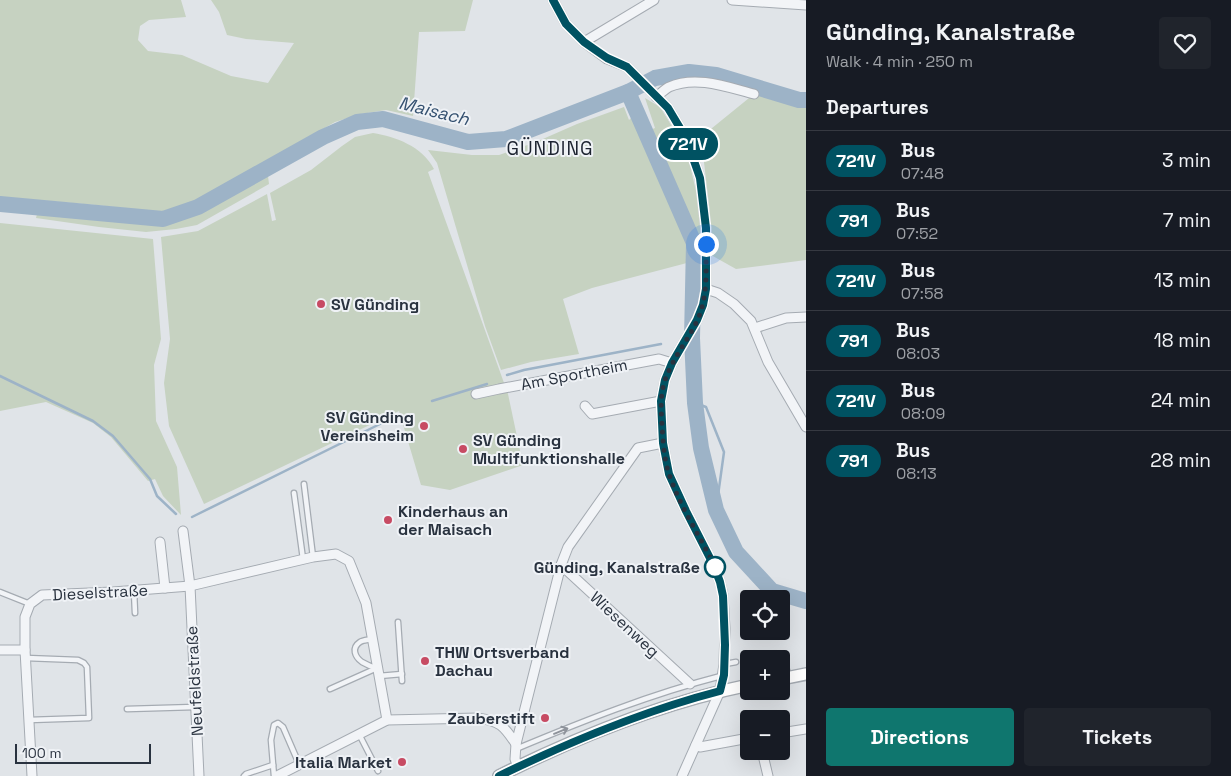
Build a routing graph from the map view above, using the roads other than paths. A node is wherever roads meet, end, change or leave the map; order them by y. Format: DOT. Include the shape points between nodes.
graph roads {
  1 [pos="553,0"];
  2 [pos="654,0"];
  3 [pos="732,0"];
  4 [pos="806,6"];
  5 [pos="584,42"];
  6 [pos="654,94"];
  7 [pos="754,94"];
  8 [pos="706,289"];
  9 [pos="806,317"];
  10 [pos="754,328"];
  11 [pos="672,363"];
  12 [pos="476,394"];
  13 [pos="661,401"];
  14 [pos="586,406"];
  15 [pos="806,427"];
  16 [pos="663,443"];
  17 [pos="304,484"];
  18 [pos="294,494"];
  19 [pos="183,531"];
  20 [pos="160,542"];
  21 [pos="313,556"];
  22 [pos="303,559"];
  23 [pos="561,565"];
  24 [pos="190,586"];
  25 [pos="165,588"];
  26 [pos="134,591"];
  27 [pos="0,592"];
  28 [pos="30,604"];
  29 [pos="135,613"];
  30 [pos="398,622"];
  31 [pos="372,639"];
  32 [pos="0,650"];
  33 [pos="26,654"];
  34 [pos="736,662"];
  35 [pos="724,664"];
  36 [pos="378,672"];
  37 [pos="402,674"];
  38 [pos="806,674"];
  39 [pos="724,675"];
  40 [pos="790,677"];
  41 [pos="402,681"];
  42 [pos="690,684"];
  43 [pos="740,687"];
  44 [pos="330,689"];
  45 [pos="720,691"];
  46 [pos="195,707"];
  47 [pos="127,709"];
  48 [pos="29,720"];
  49 [pos="387,720"];
  50 [pos="806,729"];
  51 [pos="790,732"];
  52 [pos="359,734"];
  53 [pos="740,740"];
  54 [pos="696,745"];
  55 [pos="516,746"];
  56 [pos="764,760"];
  57 [pos="299,764"];
  58 [pos="273,765"];
  59 [pos="518,767"];
  60 [pos="378,771"];
  61 [pos="32,776"];
  62 [pos="199,776"];
  63 [pos="244,776"];
  64 [pos="275,776"];
  65 [pos="499,776"];
  66 [pos="682,776"];
  67 [pos="768,776"];
  1 -- 5 [label="street" via="566,24"];
  2 -- 5 [label="street"];
  3 -- 4 [label="street"];
  5 -- 6 [label="street" via="627,67"];
  6 -- 7 [label="street" via="690,82 716,84"];
  6 -- 8 [label="street" via="668,108 686,138 700,178 706,228"];
  8 -- 10 [label="street" via="734,304"];
  8 -- 11 [label="street" via="697,320"];
  9 -- 10 [label="street" via="786,318"];
  10 -- 15 [label="street" via="768,362"];
  11 -- 12 [label="street, Am Sportheim" via="659,359"];
  11 -- 13 [label="street"];
  13 -- 14 [label="street" via="592,414"];
  13 -- 16 [label="street"];
  16 -- 23 [label="street" via="638,448 568,547"];
  16 -- 35 [label="street" via="669,474 720,582 724,604"];
  17 -- 21 [label="lane"];
  18 -- 22 [label="lane"];
  19 -- 24 [label="street"];
  20 -- 25 [label="street"];
  21 -- 22 [label="street, Dieselstraße"];
  21 -- 31 [label="street, Dieselstraße" via="336,554 349,561 366,603"];
  22 -- 24 [label="street, Dieselstraße"];
  23 -- 42 [label="street, Wiesenweg"];
  23 -- 55 [label="street"];
  24 -- 25 [label="street, Dieselstraße"];
  24 -- 46 [label="street, Neufeldstraße"];
  25 -- 26 [label="street, Dieselstraße"];
  26 -- 28 [label="street, Dieselstraße" via="42,595"];
  26 -- 29 [label="lane"];
  27 -- 28 [label="lane"];
  28 -- 33 [label="street, Dieselstraße" via="25,617"];
  30 -- 37 [label="lane"];
  31 -- 36 [label="street"];
  31 -- 36 [label="lane" via="361,641 354,652 364,664"];
  32 -- 33 [label="street"];
  33 -- 48 [label="street, Dieselstraße"];
  33 -- 48 [label="lane" via="84,663 89,718"];
  34 -- 35 [label="lane"];
  35 -- 39 [label="street"];
  36 -- 37 [label="lane"];
  36 -- 44 [label="lane"];
  36 -- 49 [label="street"];
  37 -- 41 [label="lane"];
  38 -- 40 [label="main road"];
  39 -- 42 [label="lane"];
  39 -- 45 [label="street"];
  55 -- 42 [label="lane, one-way"];
  43 -- 45 [label="main road"];
  45 -- 54 [label="street"];
  45 -- 59 [label="main road" via="688,699 583,737"];
  46 -- 47 [label="lane"];
  46 -- 62 [label="street, Neufeldstraße"];
  48 -- 61 [label="street, Dieselstraße"];
  49 -- 52 [label="street"];
  49 -- 55 [label="street" via="489,720 506,729"];
  50 -- 51 [label="street"];
  52 -- 57 [label="street"];
  52 -- 60 [label="lane"];
  53 -- 54 [label="street"];
  54 -- 66 [label="street"];
  55 -- 59 [label="street"];
  56 -- 67 [label="street"];
  57 -- 58 [label="lane" via="283,727 278,723 274,725 272,740"];
  57 -- 64 [label="street"];
  58 -- 63 [label="lane"];
  58 -- 64 [label="lane"];
  59 -- 65 [label="main road"];
}
